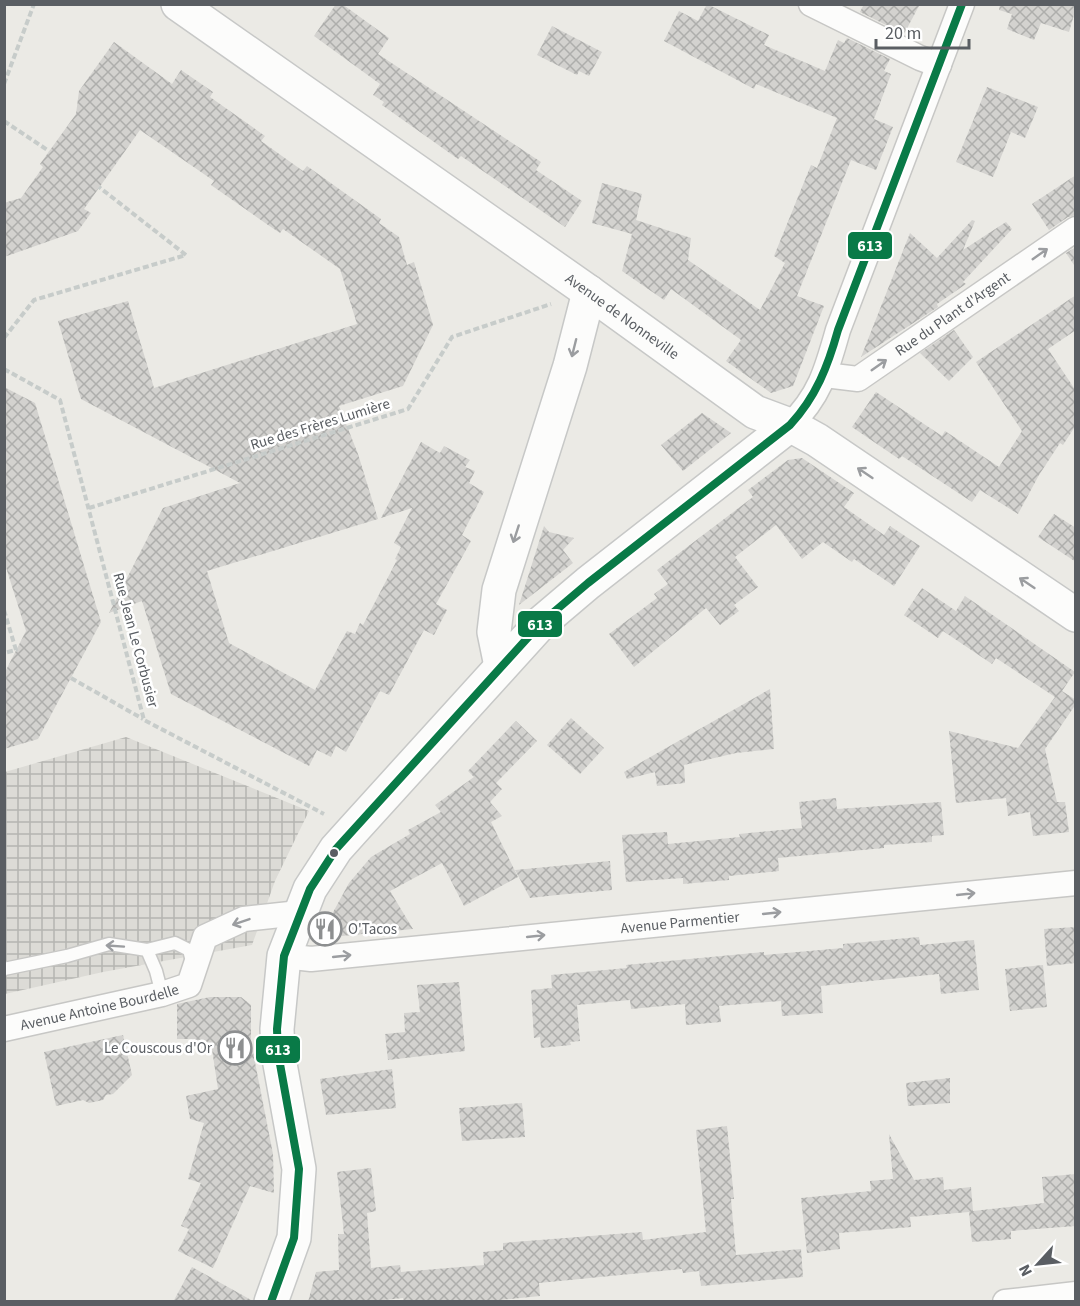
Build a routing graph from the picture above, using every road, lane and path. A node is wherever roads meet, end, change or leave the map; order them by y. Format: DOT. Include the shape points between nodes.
graph roads {
  1 [pos="34,4"];
  2 [pos="178,4"];
  3 [pos="812,4"];
  4 [pos="962,4"];
  5 [pos="939,64"];
  6 [pos="4,84"];
  7 [pos="4,121"];
  8 [pos="49,151"];
  9 [pos="99,187"];
  10 [pos="1076,229"];
  11 [pos="589,292"];
  12 [pos="4,338"];
  13 [pos="4,369"];
  14 [pos="825,375"];
  15 [pos="790,425"];
  16 [pos="89,508"];
  17 [pos="4,610"];
  18 [pos="1076,615"];
  19 [pos="4,653"];
  20 [pos="501,666"];
  21 [pos="70,678"];
  22 [pos="144,720"];
  23 [pos="354,829"];
  24 [pos="1076,883"];
  25 [pos="299,913"];
  26 [pos="147,950"];
  27 [pos="284,956"];
  28 [pos="4,969"];
  29 [pos="195,969"];
  30 [pos="162,994"];
  31 [pos="4,1029"];
  32 [pos="1076,1294"];
  33 [pos="271,1302"];
  34 [pos="1005,1302"];
  1 -- 6 [label="path"];
  2 -- 11 [label="street, Avenue de Nonneville"];
  3 -- 5 [label="street"];
  4 -- 5 [label="street"];
  5 -- 14 [label="street" via="838,330"];
  7 -- 8 [label="path"];
  9 -- 12 [label="path" via="186,255 34,300"];
  14 -- 10 [label="street, Rue du Plant d'Argent, one-way" via="858,379"];
  11 -- 15 [label="street, Avenue de Nonneville" via="755,411"];
  11 -- 16 [label="path, Rue des Frères Lumière" via="452,337 408,409"];
  11 -- 20 [label="street, one-way" via="570,366 499,590 494,632"];
  13 -- 16 [label="path, Rue Jean Le Corbusier" via="60,400"];
  14 -- 15 [label="street" via="806,410"];
  18 -- 15 [label="street, Avenue de Nonneville, one-way"];
  15 -- 20 [label="street" via="588,583 542,622"];
  16 -- 22 [label="path, Rue Jean Le Corbusier"];
  17 -- 19 [label="path" via="16,650"];
  20 -- 23 [label="street"];
  21 -- 22 [label="path"];
  22 -- 23 [label="path, Rue Jean Le Corbusier"];
  23 -- 25 [label="street" via="336,849"];
  27 -- 24 [label="street, Avenue Parmentier, one-way" via="310,959"];
  25 -- 27 [label="street"];
  25 -- 29 [label="street, Avenue Antoine Bourdelle, one-way" via="244,919 206,937"];
  26 -- 28 [label="lane, one-way" via="109,944"];
  26 -- 29 [label="lane" via="175,944 189,950"];
  26 -- 30 [label="lane"];
  27 -- 33 [label="street" via="278,1053 299,1169 294,1238"];
  29 -- 30 [label="street, Avenue Antoine Bourdelle" via="189,986"];
  30 -- 31 [label="street, Avenue Antoine Bourdelle"];
  32 -- 34 [label="street"];
}
